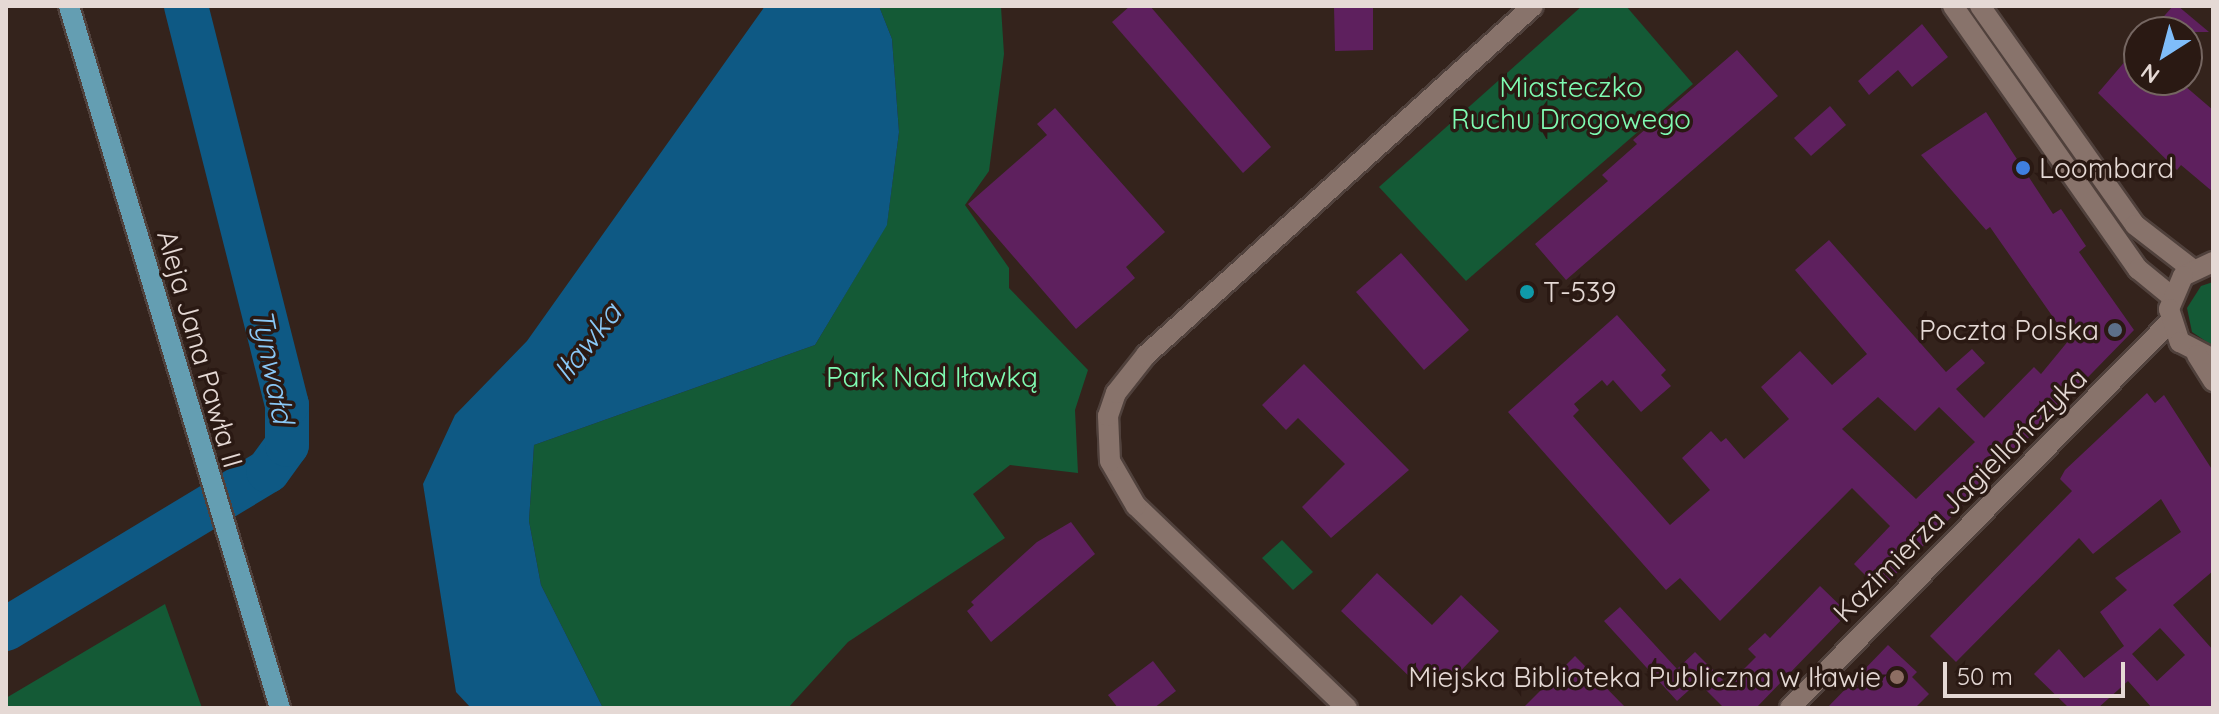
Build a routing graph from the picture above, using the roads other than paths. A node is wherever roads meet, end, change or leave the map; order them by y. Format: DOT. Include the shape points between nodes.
graph roads {
  1 [pos="69,6"];
  2 [pos="1533,6"];
  3 [pos="1953,6"];
  4 [pos="1980,6"];
  5 [pos="2213,262"];
  6 [pos="2192,269"];
  7 [pos="2171,296"];
  8 [pos="2170,322"];
  9 [pos="2205,357"];
  10 [pos="2213,381"];
  11 [pos="280,708"];
  12 [pos="1347,708"];
  13 [pos="1790,708"];
  1 -- 11 [label="main road, Aleja Jana Pawła II"];
  2 -- 12 [label="street" via="1146,355 1116,393 1108,416 1110,461 1136,506"];
  3 -- 7 [label="street" via="2138,269"];
  4 -- 6 [label="street" via="2135,225"];
  5 -- 6 [label="street"];
  6 -- 7 [label="street"];
  7 -- 8 [label="street"];
  8 -- 9 [label="street" via="2180,342"];
  8 -- 13 [label="street, Kazimierza Jagiellończyka"];
  9 -- 10 [label="street"];
}
